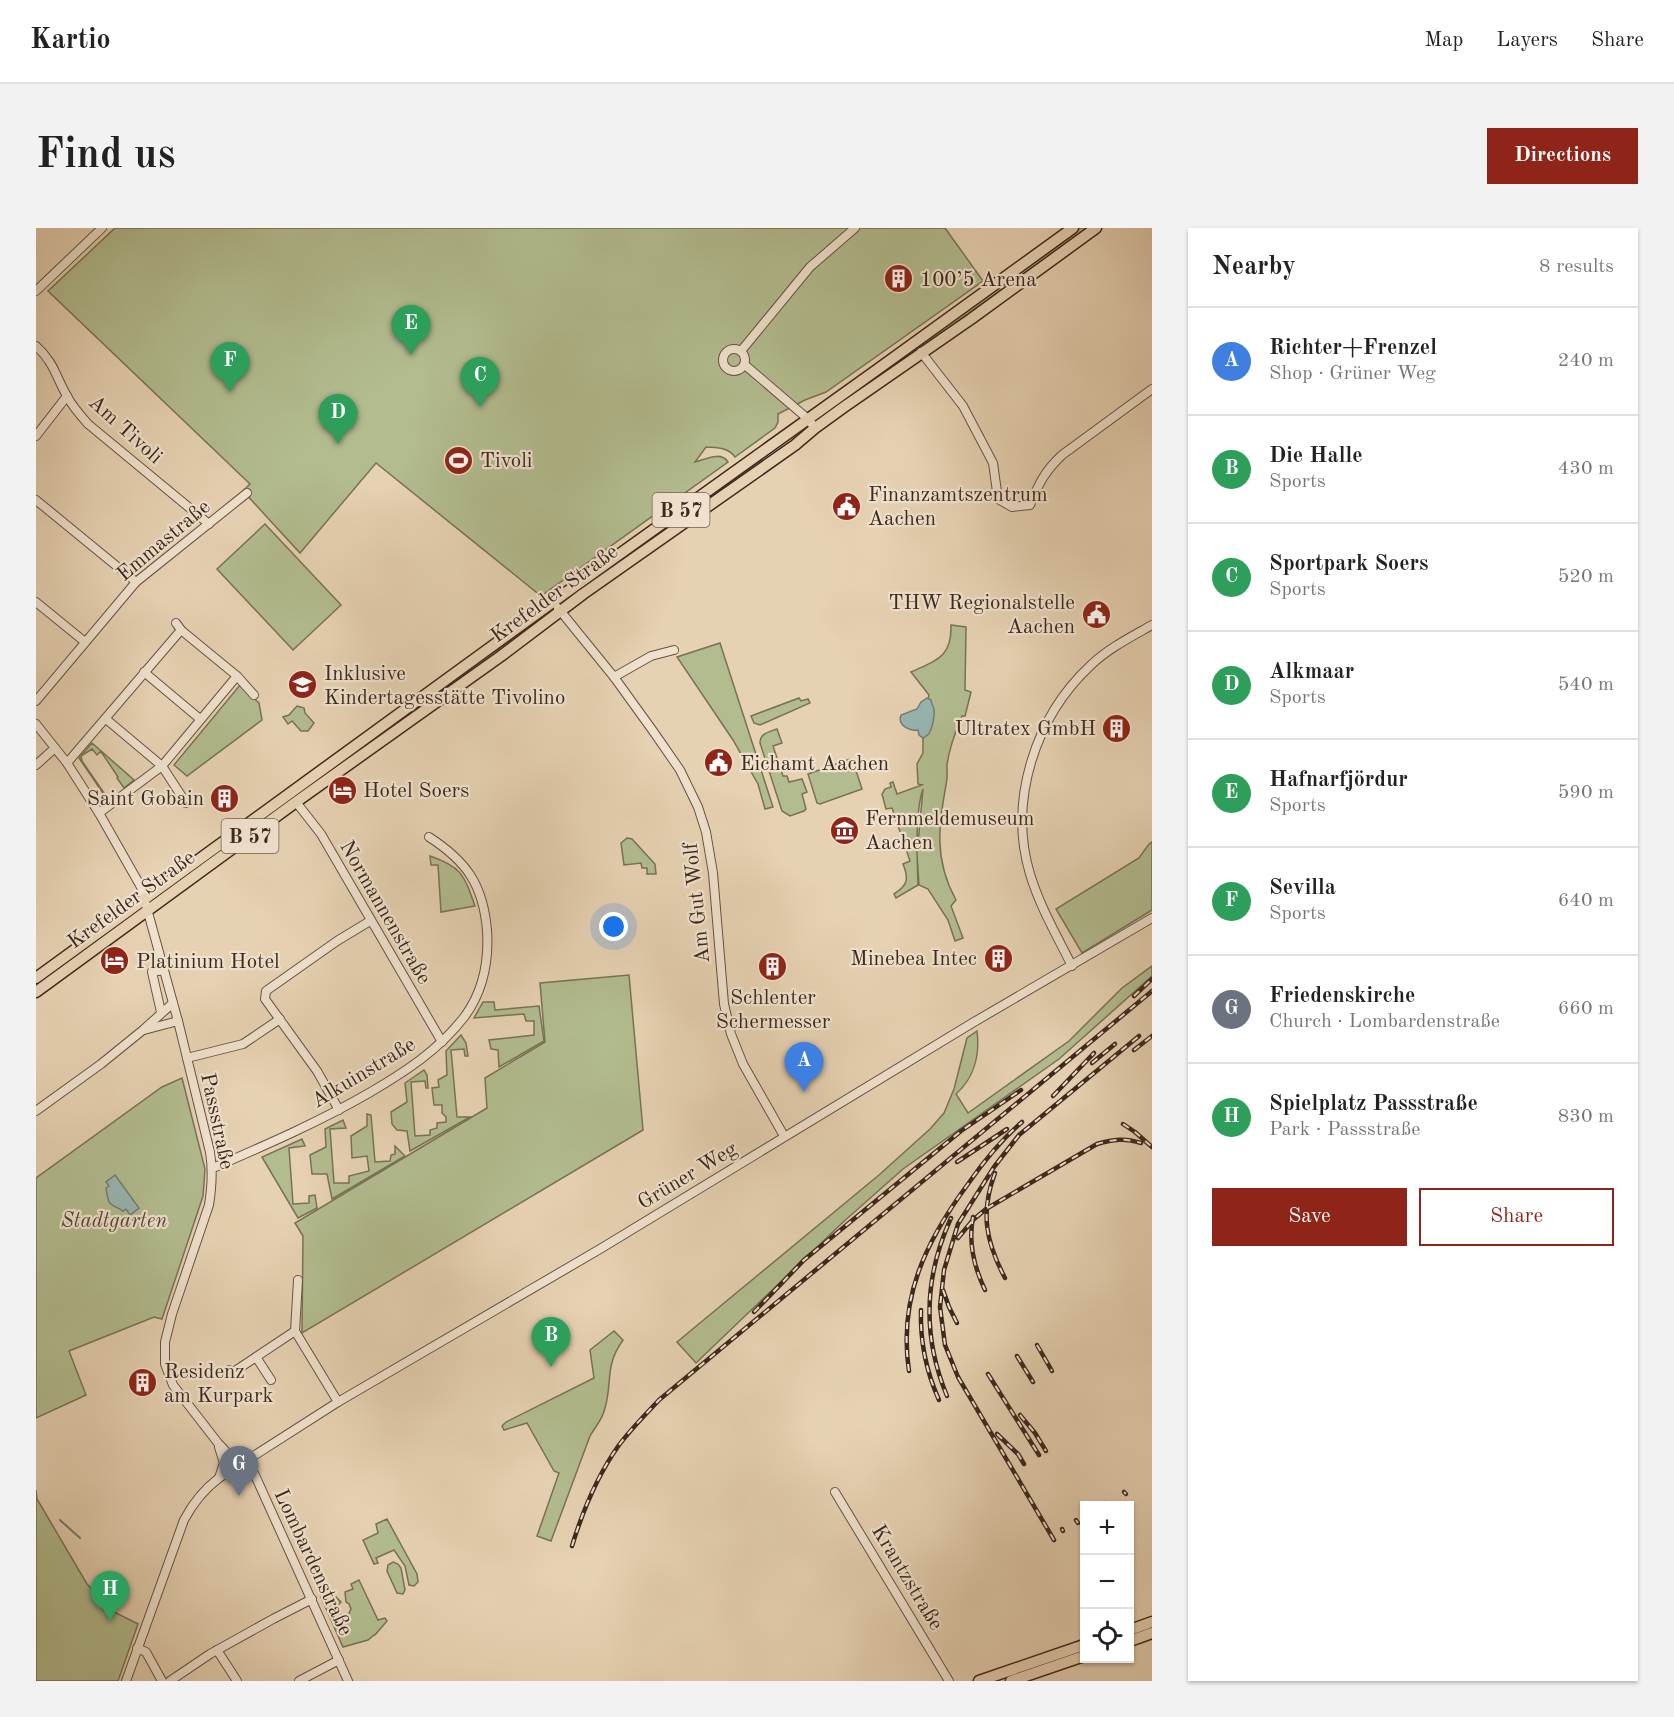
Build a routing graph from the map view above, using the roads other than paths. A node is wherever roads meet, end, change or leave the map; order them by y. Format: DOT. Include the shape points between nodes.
graph roads {
  1 [pos="102,228"];
  2 [pos="855,228"];
  3 [pos="1073,228"];
  4 [pos="1096,228"];
  5 [pos="36,291"];
  6 [pos="36,346"];
  7 [pos="741,351"];
  8 [pos="921,352"];
  9 [pos="745,365"];
  10 [pos="1152,389"];
  11 [pos="67,396"];
  12 [pos="808,418"];
  13 [pos="815,428"];
  14 [pos="36,436"];
  15 [pos="247,493"];
  16 [pos="36,500"];
  17 [pos="209,524"];
  18 [pos="136,582"];
  19 [pos="36,602"];
  20 [pos="557,607"];
  21 [pos="1152,625"];
  22 [pos="85,642"];
  23 [pos="674,650"];
  24 [pos="144,672"];
  25 [pos="237,676"];
  26 [pos="615,677"];
  27 [pos="254,695"];
  28 [pos="36,701"];
  29 [pos="106,718"];
  30 [pos="200,719"];
  31 [pos="36,724"];
  32 [pos="55,748"];
  33 [pos="67,763"];
  34 [pos="36,765"];
  35 [pos="162,766"];
  36 [pos="296,802"];
  37 [pos="186,803"];
  38 [pos="99,813"];
  39 [pos="429,837"];
  40 [pos="146,898"];
  41 [pos="149,910"];
  42 [pos="1152,918"];
  43 [pos="370,921"];
  44 [pos="1072,966"];
  45 [pos="164,970"];
  46 [pos="36,978"];
  47 [pos="36,993"];
  48 [pos="173,1003"];
  49 [pos="161,1012"];
  50 [pos="280,1019"];
  51 [pos="178,1021"];
  52 [pos="143,1030"];
  53 [pos="442,1042"];
  54 [pos="187,1058"];
  55 [pos="339,1110"];
  56 [pos="36,1111"];
  57 [pos="784,1136"];
  58 [pos="213,1168"];
  59 [pos="298,1280"];
  60 [pos="295,1331"];
  61 [pos="256,1357"];
  62 [pos="229,1370"];
  63 [pos="271,1380"];
  64 [pos="338,1402"];
  65 [pos="218,1443"];
  66 [pos="241,1463"];
  67 [pos="219,1478"];
  68 [pos="835,1492"];
  69 [pos="312,1599"];
  70 [pos="1152,1622"];
  71 [pos="1134,1629"];
  72 [pos="1152,1633"];
  73 [pos="1134,1640"];
  74 [pos="137,1648"];
  75 [pos="1080,1648"];
  76 [pos="217,1650"];
  77 [pos="1080,1657"];
  78 [pos="339,1660"];
  79 [pos="1038,1666"];
  80 [pos="126,1681"];
  81 [pos="162,1681"];
  82 [pos="170,1681"];
  83 [pos="237,1681"];
  84 [pos="299,1681"];
  85 [pos="348,1681"];
  86 [pos="949,1681"];
  87 [pos="979,1681"];
  88 [pos="1011,1681"];
  1 -- 5 [label="street"];
  2 -- 7 [label="street" via="810,267"];
  3 -- 12 [label="main road, Krefelder Straße / B 57"];
  4 -- 8 [label="main road, Krefelder Straße / B 57"];
  6 -- 11 [label="street, Am Tivoli" via="50,361"];
  7 -- 9 [label="street"];
  7 -- 9 [label="street" via="729,350 723,363 726,369 736,372"];
  8 -- 10 [label="street" via="963,406 993,463 998,499 1012,507 1030,505 1042,477 1062,454"];
  8 -- 13 [label="main road, Krefelder Straße / B 57"];
  9 -- 12 [label="street"];
  11 -- 14 [label="street"];
  11 -- 17 [label="street, Am Tivoli" via="88,424"];
  12 -- 13 [label="street"];
  12 -- 20 [label="main road, Krefelder Straße / B 57"];
  13 -- 20 [label="main road, Krefelder Straße / B 57" via="720,499"];
  15 -- 17 [label="street, Emmastraße"];
  16 -- 18 [label="street"];
  17 -- 18 [label="street, Emmastraße"];
  18 -- 22 [label="street, Emmastraße"];
  19 -- 22 [label="street"];
  20 -- 26 [label="street, Am Gut Wolf"];
  20 -- 36 [label="main road, Krefelder Straße / B 57" via="501,656"];
  20 -- 40 [label="main road, Krefelder Straße / B 57"];
  21 -- 44 [label="street" via="1093,663 1067,691 1044,727 1028,776 1023,826 1030,874"];
  22 -- 28 [label="street, Emmastraße"];
  23 -- 26 [label="street" via="651,656"];
  24 -- 25 [label="street" via="179,626"];
  24 -- 29 [label="street"];
  24 -- 30 [label="street"];
  25 -- 27 [label="street"];
  25 -- 30 [label="street"];
  26 -- 57 [label="street, Am Gut Wolf" via="680,770 698,807 713,873 724,1004 731,1034 742,1064"];
  29 -- 33 [label="street"];
  29 -- 35 [label="street"];
  30 -- 35 [label="street"];
  31 -- 32 [label="street, Passstraße"];
  32 -- 33 [label="street, Passstraße"];
  32 -- 34 [label="street"];
  33 -- 38 [label="street, Passstraße"];
  35 -- 37 [label="street"];
  35 -- 38 [label="street"];
  36 -- 41 [label="main road, Krefelder Straße / B 57"];
  36 -- 43 [label="street, Normannenstraße" via="321,834"];
  38 -- 40 [label="street, Passstraße"];
  39 -- 53 [label="street, Alkuinstraße" via="464,865 472,878 483,906 487,937 484,976 477,995"];
  40 -- 41 [label="street, Passstraße"];
  40 -- 46 [label="main road, Krefelder Straße / B 57"];
  41 -- 45 [label="street, Passstraße"];
  41 -- 47 [label="main road, Krefelder Straße / B 57"];
  42 -- 44 [label="street, Grüner Weg"];
  43 -- 50 [label="street" via="266,991 265,999"];
  43 -- 53 [label="street, Normannenstraße"];
  44 -- 57 [label="street, Grüner Weg"];
  45 -- 48 [label="street, Passstraße"];
  45 -- 49 [label="street" via="153,972"];
  48 -- 49 [label="street"];
  48 -- 51 [label="street, Passstraße"];
  49 -- 52 [label="street"];
  50 -- 54 [label="street" via="243,1044"];
  50 -- 55 [label="street"];
  51 -- 52 [label="street"];
  51 -- 54 [label="street, Passstraße"];
  52 -- 56 [label="street"];
  53 -- 55 [label="street, Alkuinstraße" via="399,1075"];
  54 -- 58 [label="street, Passstraße"];
  55 -- 58 [label="street, Alkuinstraße"];
  57 -- 64 [label="street, Grüner Weg"];
  58 -- 65 [label="street, Passstraße" via="209,1205 172,1314 164,1353 173,1385"];
  59 -- 60 [label="street"];
  60 -- 61 [label="street"];
  60 -- 64 [label="street"];
  61 -- 62 [label="street" via="232,1373"];
  61 -- 63 [label="street"];
  64 -- 66 [label="street, Grüner Weg"];
  65 -- 66 [label="street, Passstraße"];
  65 -- 67 [label="street" via="224,1463"];
  66 -- 67 [label="street"];
  66 -- 69 [label="street, Lombardenstraße" via="254,1473"];
  67 -- 74 [label="street" via="194,1502 184,1520"];
  68 -- 86 [label="street, Krantzstraße"];
  69 -- 76 [label="street"];
  69 -- 78 [label="street, Lombardenstraße"];
  70 -- 71 [label="main road"];
  72 -- 73 [label="main road"];
  74 -- 80 [label="street"];
  74 -- 81 [label="street" via="146,1652"];
  75 -- 79 [label="main road"];
  76 -- 82 [label="street"];
  76 -- 83 [label="street"];
  77 -- 79 [label="main road"];
  78 -- 84 [label="street"];
  78 -- 85 [label="street, Lombardenstraße"];
  79 -- 87 [label="main road"];
  79 -- 88 [label="main road"];
}
